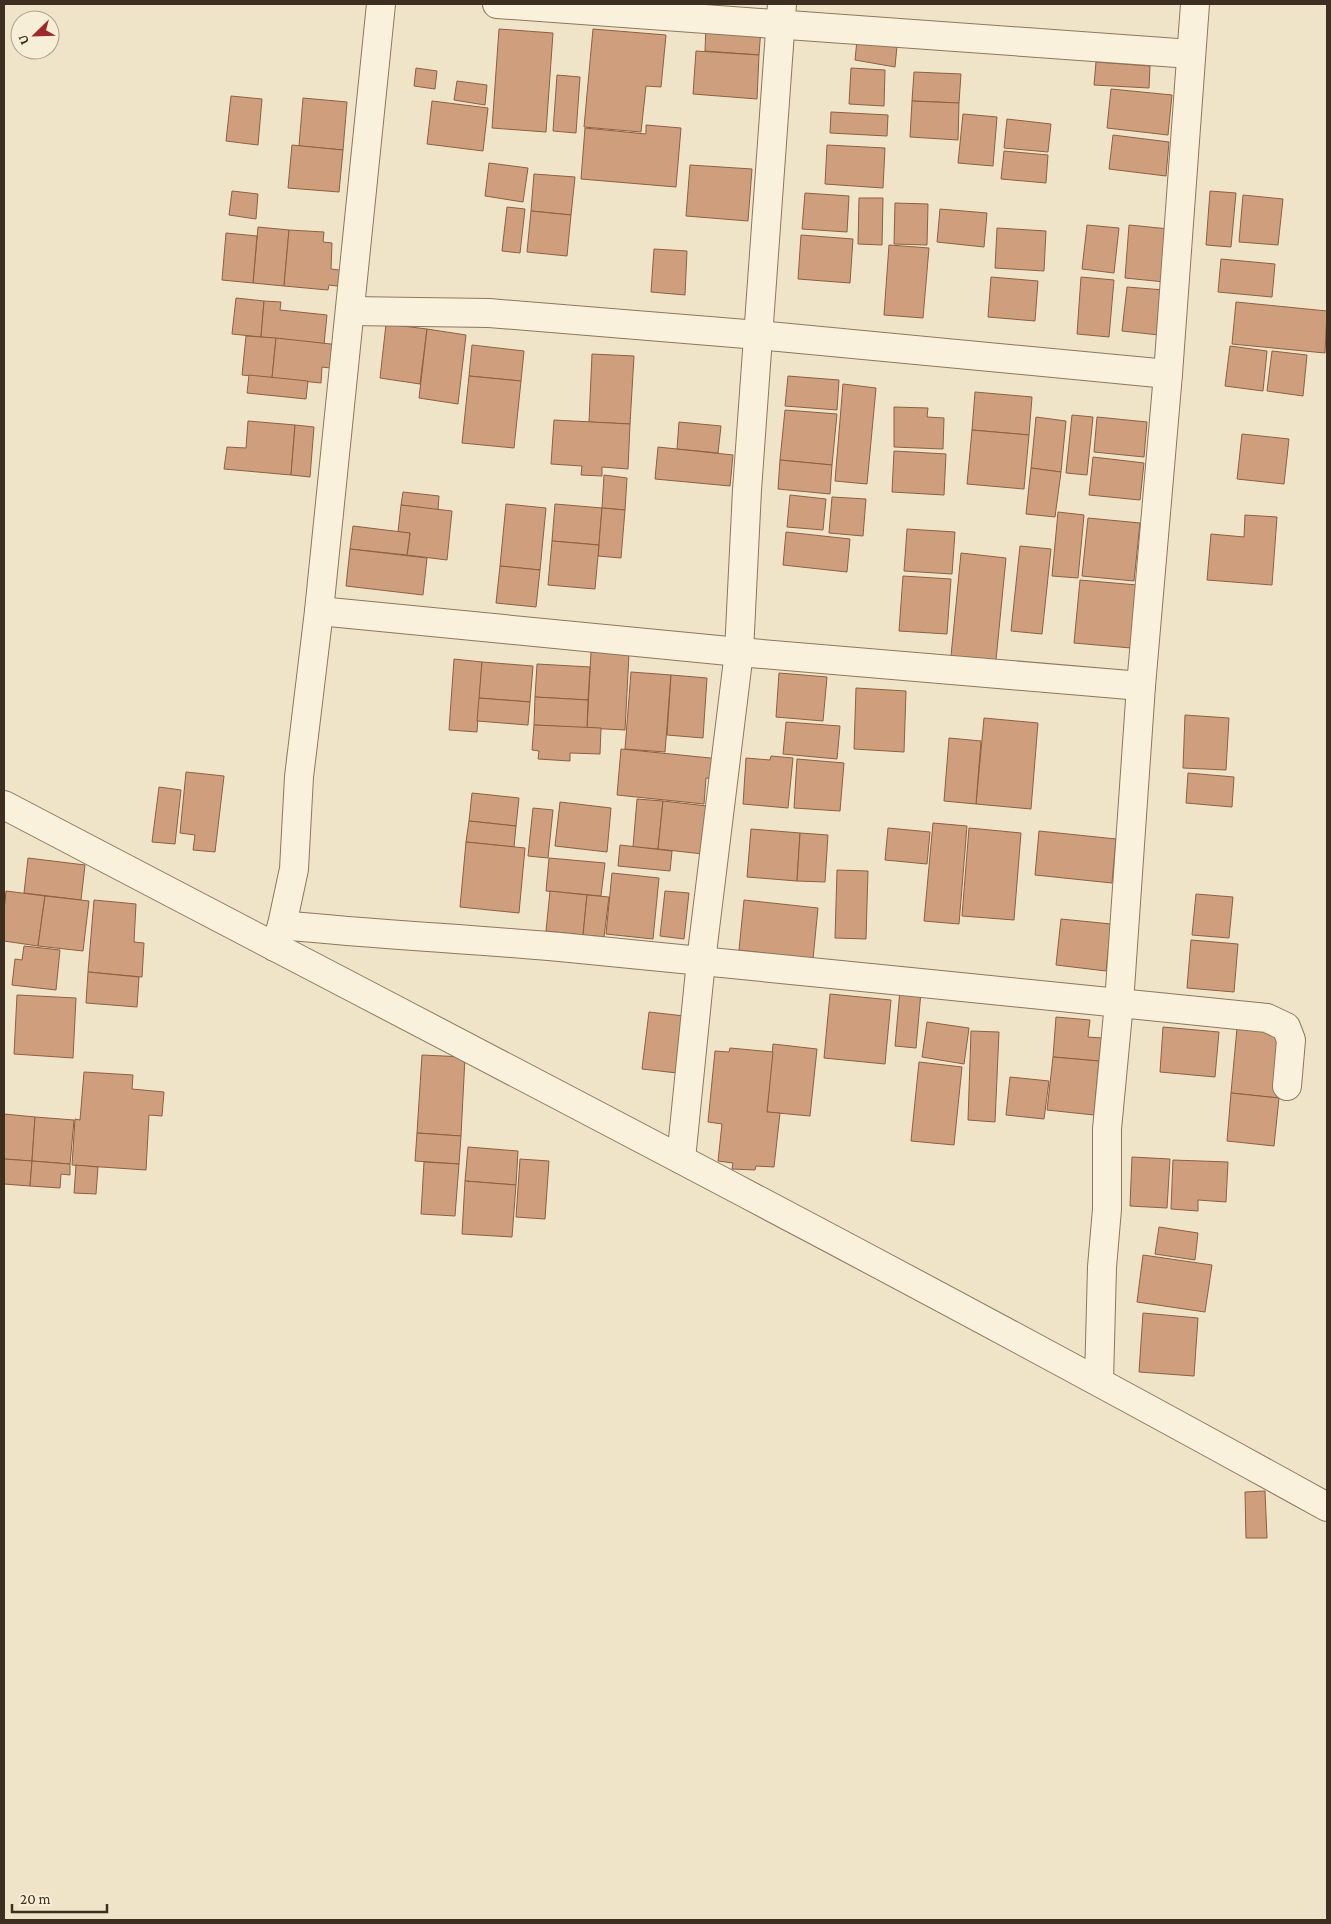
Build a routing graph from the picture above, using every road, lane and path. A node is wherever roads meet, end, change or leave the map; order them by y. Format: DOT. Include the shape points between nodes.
graph roads {
  1 [pos="381,4"];
  2 [pos="497,4"];
  3 [pos="1195,4"];
  4 [pos="781,14"];
  5 [pos="1191,54"];
  6 [pos="350,311"];
  7 [pos="758,335"];
  8 [pos="1168,374"];
  9 [pos="319,611"];
  10 [pos="739,652"];
  11 [pos="1141,686"];
  12 [pos="4,805"];
  13 [pos="279,936"];
  14 [pos="702,961"];
  15 [pos="1119,1003"];
  16 [pos="1287,1086"];
  17 [pos="681,1159"];
  18 [pos="1099,1381"];
  19 [pos="1327,1507"];
  1 -- 6 [label="street"];
  2 -- 4 [label="street"];
  3 -- 5 [label="street"];
  4 -- 5 [label="street"];
  4 -- 7 [label="street"];
  5 -- 8 [label="street"];
  6 -- 7 [label="street" via="489,313"];
  6 -- 9 [label="street"];
  7 -- 8 [label="street"];
  7 -- 10 [label="street"];
  8 -- 11 [label="street"];
  9 -- 10 [label="street"];
  9 -- 13 [label="street" via="299,776 294,869"];
  10 -- 11 [label="street"];
  10 -- 14 [label="street"];
  11 -- 15 [label="street"];
  12 -- 13 [label="street"];
  13 -- 14 [label="street" via="347,932 477,940"];
  13 -- 17 [label="street"];
  14 -- 15 [label="street"];
  14 -- 17 [label="street"];
  15 -- 16 [label="street" via="1267,1018 1286,1027 1291,1040"];
  15 -- 18 [label="street" via="1107,1129 1107,1209"];
  17 -- 18 [label="street"];
  18 -- 19 [label="street"];
}
